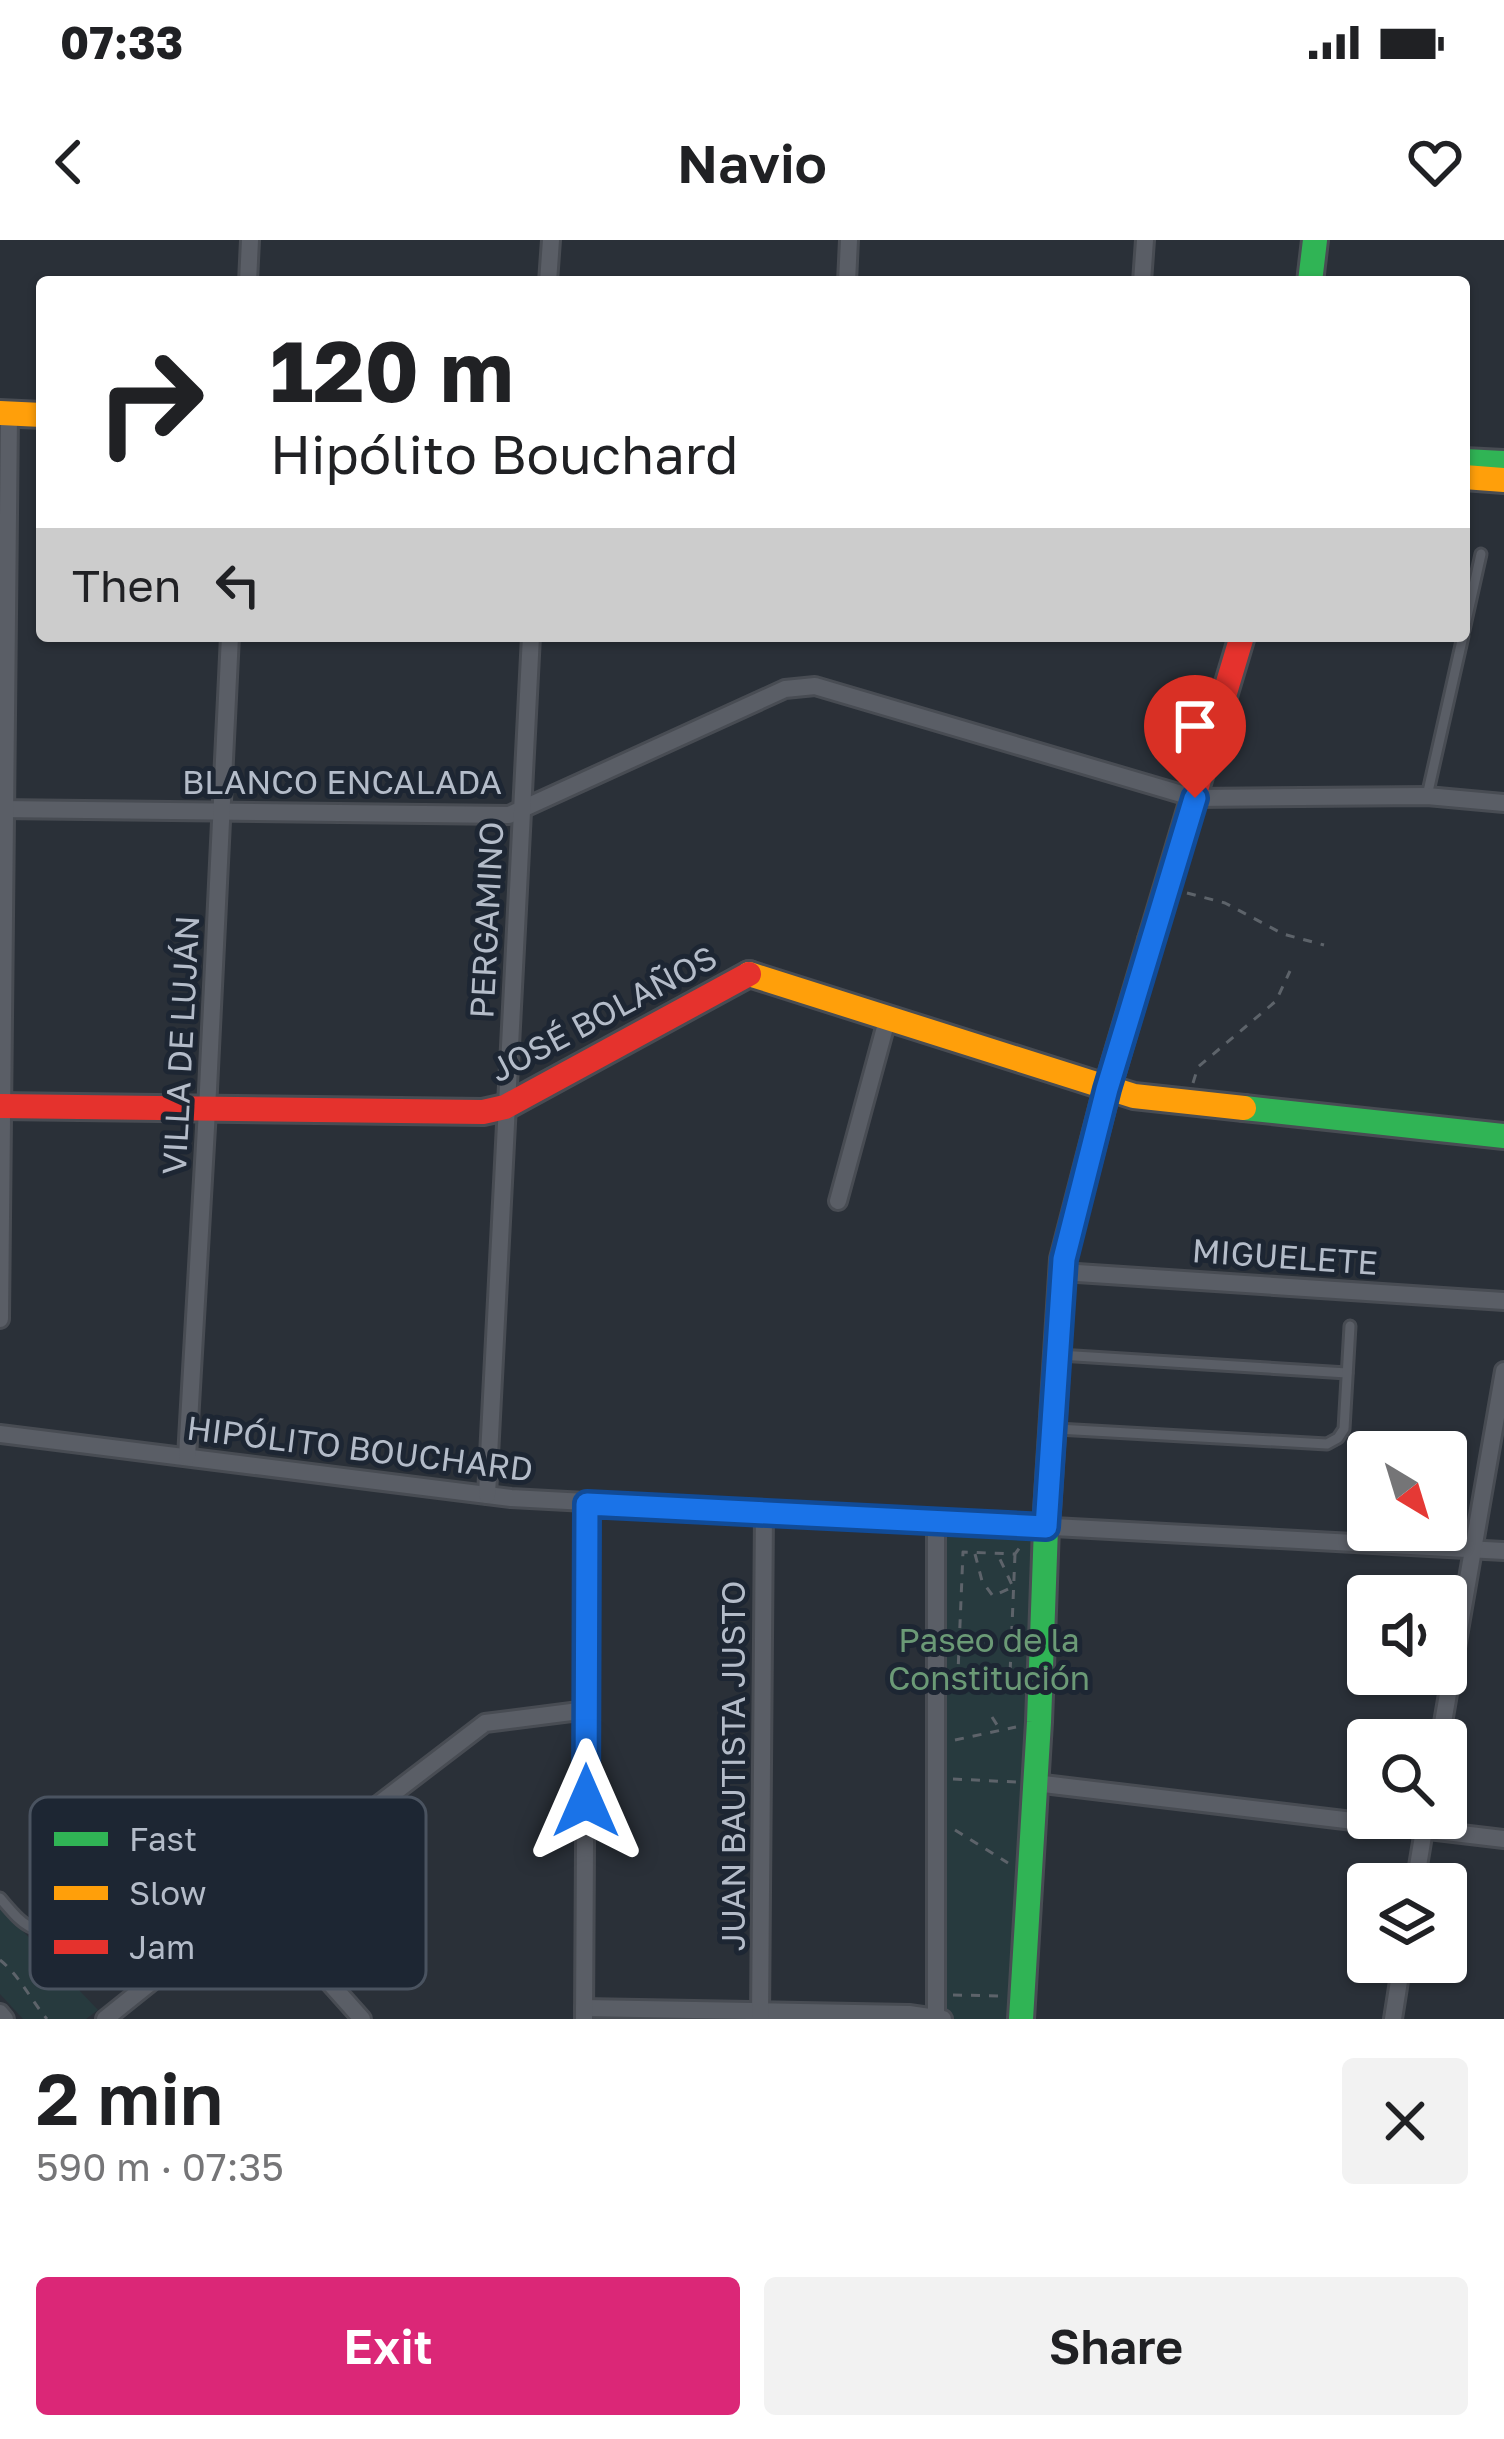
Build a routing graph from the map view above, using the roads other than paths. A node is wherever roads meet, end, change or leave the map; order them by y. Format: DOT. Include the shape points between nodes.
graph roads {
  1 [pos="250,240"];
  2 [pos="550,240"];
  3 [pos="849,240"];
  4 [pos="1144,240"];
  5 [pos="1315,240"];
  6 [pos="248,276"];
  7 [pos="548,276"];
  8 [pos="847,276"];
  9 [pos="1142,276"];
  10 [pos="1311,276"];
  11 [pos="4,414"];
  12 [pos="36,415"];
  13 [pos="1470,460"];
  14 [pos="1504,463"];
  15 [pos="1470,477"];
  16 [pos="1504,480"];
  17 [pos="1481,554"];
  18 [pos="1470,602"];
  19 [pos="230,642"];
  20 [pos="531,642"];
  21 [pos="1239,642"];
  22 [pos="1461,642"];
  23 [pos="1427,796"];
  24 [pos="1195,798"];
  25 [pos="1504,803"];
  26 [pos="3,808"];
  27 [pos="523,810"];
  28 [pos="223,811"];
  29 [pos="886,1020"];
  30 [pos="1107,1089"];
  31 [pos="2,1106"];
  32 [pos="506,1107"];
  33 [pos="207,1110"];
  34 [pos="1504,1136"];
  35 [pos="838,1201"];
  36 [pos="1062,1271"];
  37 [pos="1504,1301"];
  38 [pos="0,1318"];
  39 [pos="1350,1326"];
  40 [pos="1057,1355"];
  41 [pos="1504,1371"];
  42 [pos="1347,1372"];
  43 [pos="1053,1429"];
  44 [pos="0,1434"];
  45 [pos="187,1456"];
  46 [pos="487,1495"];
  47 [pos="587,1504"];
  48 [pos="764,1513"];
  49 [pos="936,1520"];
  50 [pos="1040,1527"];
  51 [pos="1474,1550"];
  52 [pos="1504,1551"];
  53 [pos="587,1710"];
  54 [pos="1444,1719"];
  55 [pos="1035,1783"];
  56 [pos="388,1797"];
  57 [pos="1347,1816"];
  58 [pos="1467,1832"];
  59 [pos="1504,1839"];
  60 [pos="0,1898"];
  61 [pos="30,1926"];
  62 [pos="1399,1983"];
  63 [pos="154,1989"];
  64 [pos="335,1989"];
  65 [pos="1022,2007"];
  66 [pos="128,2012"];
  67 [pos="584,2014"];
  68 [pos="760,2015"];
  69 [pos="939,2018"];
  70 [pos="105,2019"];
  71 [pos="362,2019"];
  72 [pos="1393,2019"];
  1 -- 6 [label="street"];
  2 -- 7 [label="street"];
  3 -- 8 [label="street"];
  4 -- 9 [label="street"];
  5 -- 10 [label="main road"];
  11 -- 12 [label="main road"];
  11 -- 26 [label="street"];
  13 -- 14 [label="main road"];
  15 -- 16 [label="main road"];
  17 -- 18 [label="lane"];
  19 -- 28 [label="street, VILLA DE LUJÁN"];
  20 -- 27 [label="street, PERGAMINO"];
  21 -- 24 [label="main road"];
  22 -- 23 [label="lane"];
  23 -- 24 [label="street, BLANCO ENCALADA"];
  23 -- 25 [label="street, BLANCO ENCALADA"];
  24 -- 27 [label="street, BLANCO ENCALADA" via="802,686"];
  24 -- 30 [label="main road"];
  26 -- 28 [label="street, BLANCO ENCALADA"];
  26 -- 31 [label="street"];
  27 -- 28 [label="street, BLANCO ENCALADA"];
  27 -- 32 [label="street, PERGAMINO"];
  28 -- 33 [label="street, VILLA DE LUJÁN"];
  29 -- 30 [label="main road, JOSÉ BOLAÑOS"];
  29 -- 32 [label="main road, JOSÉ BOLAÑOS" via="748,974"];
  29 -- 35 [label="street"];
  30 -- 34 [label="main road, JOSÉ BOLAÑOS"];
  30 -- 36 [label="main road"];
  31 -- 33 [label="main road, JOSÉ BOLAÑOS"];
  31 -- 38 [label="street"];
  32 -- 33 [label="main road, JOSÉ BOLAÑOS"];
  32 -- 46 [label="street, PERGAMINO"];
  33 -- 45 [label="street, VILLA DE LUJÁN"];
  36 -- 37 [label="street, MIGUELETE"];
  36 -- 40 [label="main road"];
  39 -- 42 [label="lane"];
  40 -- 42 [label="lane"];
  40 -- 43 [label="main road"];
  41 -- 51 [label="street"];
  42 -- 43 [label="lane" via="1344,1429 1327,1444"];
  43 -- 50 [label="main road"];
  44 -- 45 [label="street, HIPÓLITO BOUCHARD"];
  45 -- 46 [label="street, HIPÓLITO BOUCHARD"];
  46 -- 47 [label="street, HIPÓLITO BOUCHARD"];
  47 -- 48 [label="street, HIPÓLITO BOUCHARD"];
  47 -- 53 [label="street"];
  48 -- 49 [label="street, HIPÓLITO BOUCHARD"];
  48 -- 68 [label="street, JUAN BAUTISTA JUSTO"];
  49 -- 50 [label="street, HIPÓLITO BOUCHARD"];
  49 -- 69 [label="street"];
  50 -- 51 [label="street, HIPÓLITO BOUCHARD"];
  50 -- 55 [label="main road"];
  51 -- 52 [label="street, HIPÓLITO BOUCHARD"];
  51 -- 54 [label="street"];
  53 -- 56 [label="street" via="485,1723"];
  53 -- 67 [label="street"];
  55 -- 57 [label="street"];
  55 -- 65 [label="main road"];
  58 -- 59 [label="street"];
  60 -- 61 [label="lane"];
  62 -- 72 [label="street"];
  63 -- 66 [label="street"];
  64 -- 71 [label="street"];
  66 -- 70 [label="street"];
  67 -- 68 [label="street"];
  68 -- 69 [label="street"];
}
